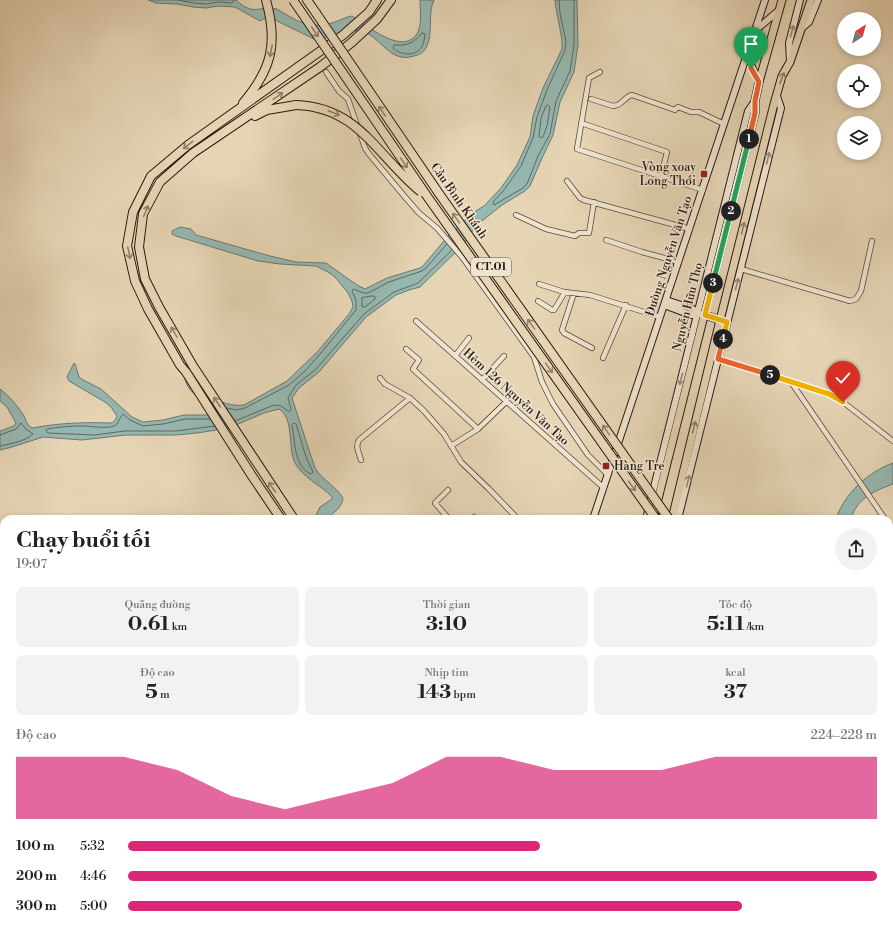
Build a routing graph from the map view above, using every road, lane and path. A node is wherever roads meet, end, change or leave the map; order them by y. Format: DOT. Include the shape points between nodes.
graph roads {
  1 [pos="266,0"];
  2 [pos="293,0"];
  3 [pos="307,0"];
  4 [pos="310,0"];
  5 [pos="377,0"];
  6 [pos="391,0"];
  7 [pos="766,0"];
  8 [pos="782,0"];
  9 [pos="800,0"];
  10 [pos="811,0"];
  11 [pos="818,0"];
  12 [pos="778,11"];
  13 [pos="316,13"];
  14 [pos="800,29"];
  15 [pos="755,31"];
  16 [pos="747,56"];
  17 [pos="790,62"];
  18 [pos="743,68"];
  19 [pos="326,72"];
  20 [pos="600,72"];
  21 [pos="759,82"];
  22 [pos="776,96"];
  23 [pos="591,99"];
  24 [pos="220,123"];
  25 [pos="581,123"];
  26 [pos="724,124"];
  27 [pos="234,126"];
  28 [pos="661,176"];
  29 [pos="567,181"];
  30 [pos="703,190"];
  31 [pos="429,199"];
  32 [pos="594,202"];
  33 [pos="516,215"];
  34 [pos="690,229"];
  35 [pos="606,240"];
  36 [pos="872,240"];
  37 [pos="679,262"];
  38 [pos="741,269"];
  39 [pos="539,284"];
  40 [pos="565,292"];
  41 [pos="574,293"];
  42 [pos="538,301"];
  43 [pos="665,303"];
  44 [pos="626,305"];
  45 [pos="701,314"];
  46 [pos="660,317"];
  47 [pos="416,321"];
  48 [pos="723,321"];
  49 [pos="469,338"];
  50 [pos="592,348"];
  51 [pos="406,349"];
  52 [pos="455,356"];
  53 [pos="504,356"];
  54 [pos="603,358"];
  55 [pos="718,359"];
  56 [pos="380,378"];
  57 [pos="482,380"];
  58 [pos="791,381"];
  59 [pos="410,398"];
  60 [pos="506,402"];
  61 [pos="478,429"];
  62 [pos="893,441"];
  63 [pos="452,446"];
  64 [pos="362,460"];
  65 [pos="607,474"];
  66 [pos="604,488"];
  67 [pos="448,490"];
  68 [pos="278,515"];
  69 [pos="291,515"];
  70 [pos="445,515"];
  71 [pos="514,515"];
  72 [pos="594,515"];
  73 [pos="647,515"];
  74 [pos="652,515"];
  75 [pos="656,515"];
  76 [pos="667,515"];
  77 [pos="671,515"];
  78 [pos="679,515"];
  79 [pos="882,515"];
  1 -- 24 [label="highway, one-way" via="273,32 269,59 251,93"];
  2 -- 31 [label="highway, CT.01, one-way, bridge"];
  3 -- 13 [label="highway, CT.01"];
  4 -- 13 [label="highway"];
  5 -- 24 [label="highway" via="369,12 343,35"];
  27 -- 6 [label="highway, one-way" via="351,43 377,19"];
  7 -- 15 [label="main road, Đường Nguyễn Văn Tạo"];
  8 -- 12 [label="main road, Nguyễn Hữu Thọ"];
  17 -- 9 [label="main road, one-way" via="789,43"];
  10 -- 14 [label="main road"];
  11 -- 14 [label="main road" via="809,22"];
  12 -- 15 [label="main road"];
  12 -- 21 [label="main road, Nguyễn Hữu Thọ"];
  76 -- 13 [label="highway, Cầu Bình Khánh / CT.01, one-way, bridge" via="440,195"];
  14 -- 17 [label="main road"];
  15 -- 16 [label="main road, Đường Nguyễn Văn Tạo"];
  16 -- 18 [label="main road, Đường Nguyễn Văn Tạo"];
  16 -- 21 [label="main road"];
  22 -- 17 [label="main road, one-way" via="782,76"];
  18 -- 21 [label="main road" via="751,68"];
  18 -- 26 [label="main road, Đường Nguyễn Văn Tạo"];
  19 -- 65 [label="street" via="348,99 369,154 419,213 437,228 462,257 534,357 553,404 588,455"];
  20 -- 25 [label="street" via="590,78"];
  21 -- 45 [label="main road, Nguyễn Hữu Thọ" via="755,113 726,234"];
  38 -- 22 [label="main road, one-way" via="781,108"];
  48 -- 22 [label="main road, one-way"];
  23 -- 26 [label="street" via="616,106 632,96 675,110 678,107 699,112"];
  24 -- 68 [label="highway, one-way" via="188,145 151,176 133,212 127,246 135,281 148,309 180,365"];
  25 -- 28 [label="street" via="577,149"];
  25 -- 28 [label="street" via="667,152"];
  26 -- 30 [label="main road, Đường Nguyễn Văn Tạo"];
  27 -- 31 [label="highway, one-way, bridge" via="267,110 296,105 319,108 339,115 366,136 408,182"];
  69 -- 27 [label="highway, one-way" via="193,366 145,279 138,247 143,214 160,182 193,154"];
  28 -- 30 [label="street"];
  29 -- 32 [label="street" via="580,198"];
  30 -- 34 [label="main road, Đường Nguyễn Văn Tạo"];
  31 -- 74 [label="highway, Cầu Bình Khánh / CT.01, one-way, bridge"];
  32 -- 33 [label="street" via="589,233 574,236 546,229"];
  32 -- 34 [label="street"];
  34 -- 37 [label="main road, Đường Nguyễn Văn Tạo"];
  35 -- 37 [label="street"];
  36 -- 38 [label="street" via="861,291 856,299 850,301"];
  37 -- 43 [label="main road, Đường Nguyễn Văn Tạo"];
  48 -- 38 [label="main road, one-way"];
  39 -- 40 [label="street"];
  40 -- 41 [label="street"];
  40 -- 42 [label="street" via="554,310"];
  41 -- 44 [label="street"];
  41 -- 50 [label="street" via="562,330"];
  43 -- 45 [label="main road" via="691,315"];
  43 -- 46 [label="main road, Đường Nguyễn Văn Tạo"];
  44 -- 46 [label="street"];
  44 -- 54 [label="street"];
  45 -- 48 [label="main road"];
  45 -- 73 [label="main road, Nguyễn Hữu Thọ, one-way"];
  45 -- 75 [label="main road, Nguyễn Hữu Thọ"];
  46 -- 65 [label="main road, Đường Nguyễn Văn Tạo"];
  47 -- 52 [label="street, Hẻm 126 Nguyễn Văn Tạo"];
  48 -- 55 [label="main road"];
  77 -- 48 [label="main road, one-way"];
  49 -- 52 [label="street"];
  51 -- 61 [label="street" via="419,360 413,369"];
  52 -- 57 [label="street, Hẻm 126 Nguyễn Văn Tạo"];
  53 -- 57 [label="street"];
  55 -- 58 [label="street"];
  78 -- 55 [label="main road, one-way"];
  56 -- 59 [label="street" via="385,384"];
  57 -- 60 [label="street, Hẻm 126 Nguyễn Văn Tạo"];
  58 -- 62 [label="street" via="829,394 843,402"];
  58 -- 79 [label="street"];
  59 -- 63 [label="street" via="435,423"];
  59 -- 64 [label="street" via="359,440 357,449"];
  60 -- 61 [label="street"];
  60 -- 66 [label="street, Hẻm 126 Nguyễn Văn Tạo"];
  61 -- 63 [label="street"];
  63 -- 71 [label="street" via="461,462"];
  65 -- 66 [label="main road, Đường Nguyễn Văn Tạo"];
  66 -- 72 [label="main road, Đường Nguyễn Văn Tạo"];
  67 -- 70 [label="street" via="436,502"];
}
